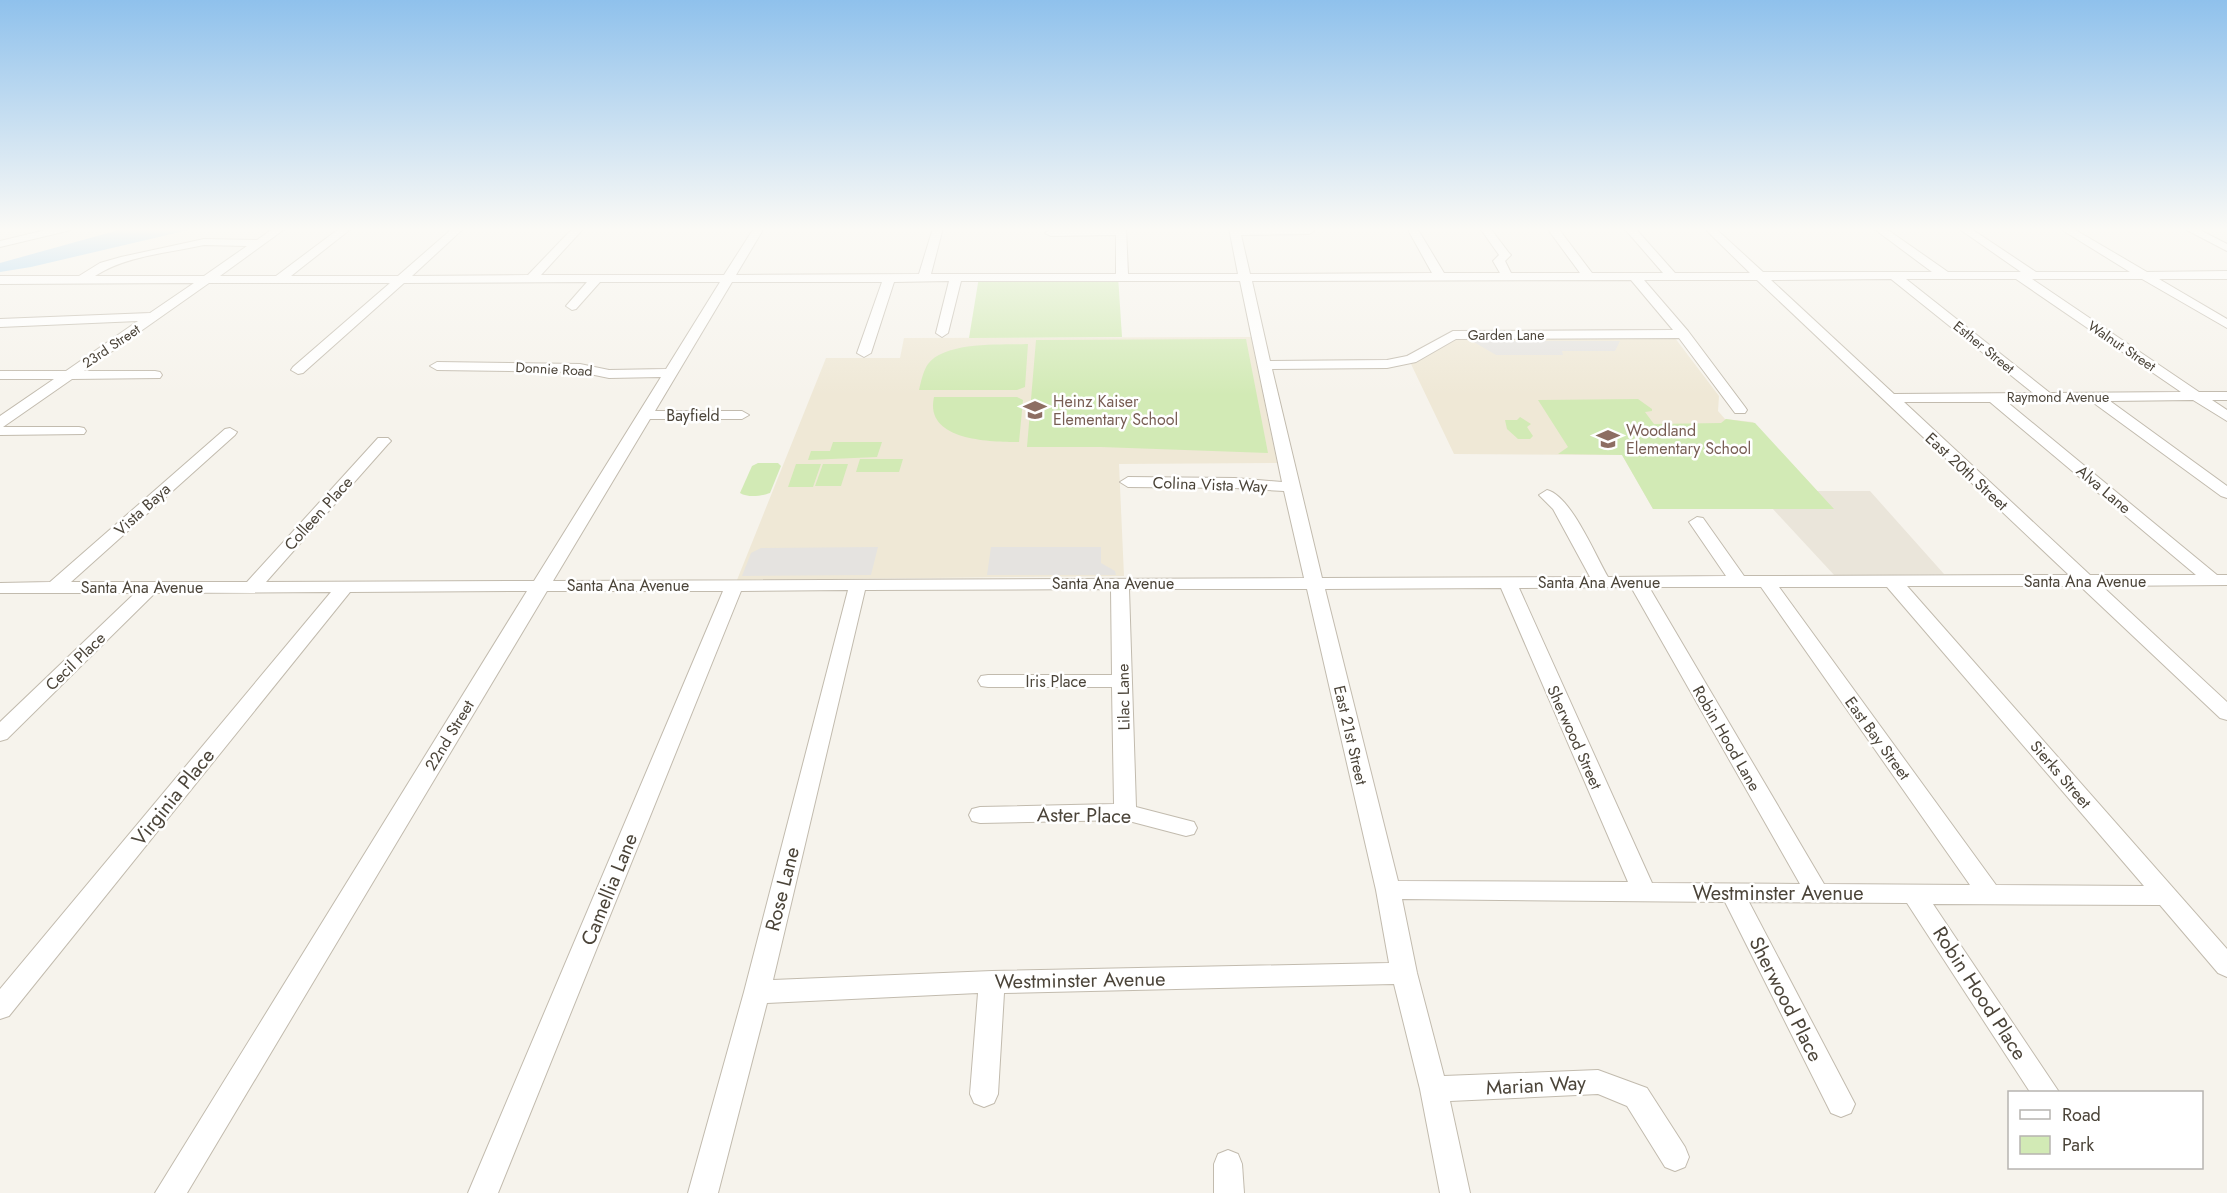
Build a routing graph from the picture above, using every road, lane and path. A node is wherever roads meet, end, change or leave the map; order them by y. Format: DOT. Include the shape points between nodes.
graph roads {
  1 [pos="200,284"];
  2 [pos="397,284"];
  3 [pos="592,284"];
  4 [pos="724,284"];
  5 [pos="888,284"];
  6 [pos="954,284"];
  7 [pos="1247,284"];
  8 [pos="1640,284"];
  9 [pos="1767,284"];
  10 [pos="1904,284"];
  11 [pos="2031,284"];
  12 [pos="2158,284"];
  13 [pos="572,306"];
  14 [pos="154,317"];
  15 [pos="0,323"];
  16 [pos="2227,324"];
  17 [pos="942,333"];
  18 [pos="1683,334"];
  19 [pos="864,353"];
  20 [pos="1264,365"];
  21 [pos="437,366"];
  22 [pos="298,370"];
  23 [pos="670,373"];
  24 [pos="0,375"];
  25 [pos="67,375"];
  26 [pos="155,375"];
  27 [pos="2227,396"];
  28 [pos="2047,397"];
  29 [pos="2095,397"];
  30 [pos="2197,397"];
  31 [pos="1888,398"];
  32 [pos="1994,398"];
  33 [pos="1740,410"];
  34 [pos="644,415"];
  35 [pos="742,415"];
  36 [pos="2227,417"];
  37 [pos="0,423"];
  38 [pos="0,431"];
  39 [pos="79,431"];
  40 [pos="230,432"];
  41 [pos="383,441"];
  42 [pos="1128,482"];
  43 [pos="1291,487"];
  44 [pos="2227,493"];
  45 [pos="1547,495"];
  46 [pos="1697,522"];
  47 [pos="2220,580"];
  48 [pos="1601,581"];
  49 [pos="1636,581"];
  50 [pos="1315,582"];
  51 [pos="1507,582"];
  52 [pos="1739,582"];
  53 [pos="1766,582"];
  54 [pos="1893,582"];
  55 [pos="2088,582"];
  56 [pos="1120,583"];
  57 [pos="735,584"];
  58 [pos="858,584"];
  59 [pos="541,585"];
  60 [pos="253,586"];
  61 [pos="346,586"];
  62 [pos="55,587"];
  63 [pos="151,587"];
  64 [pos="0,588"];
  65 [pos="988,681"];
  66 [pos="1123,681"];
  67 [pos="2227,713"];
  68 [pos="0,734"];
  69 [pos="1125,812"];
  70 [pos="980,815"];
  71 [pos="1186,828"];
  72 [pos="1388,891"];
  73 [pos="1644,892"];
  74 [pos="1732,893"];
  75 [pos="1818,894"];
  76 [pos="1914,894"];
  77 [pos="1990,895"];
  78 [pos="2167,896"];
  79 [pos="2227,966"];
  80 [pos="1404,973"];
  81 [pos="992,982"];
  82 [pos="757,992"];
  83 [pos="0,1008"];
  84 [pos="1434,1089"];
  85 [pos="2043,1091"];
  86 [pos="984,1094"];
  87 [pos="1841,1104"];
  88 [pos="1675,1157"];
  89 [pos="1227,1164"];
  90 [pos="170,1193"];
  91 [pos="483,1193"];
  92 [pos="703,1193"];
  93 [pos="1229,1193"];
  94 [pos="1455,1193"];
  1 -- 14 [label="street, 23rd Street"];
  2 -- 22 [label="street"];
  3 -- 13 [label="street"];
  4 -- 23 [label="street, 22nd Street"];
  5 -- 19 [label="street"];
  6 -- 17 [label="street"];
  7 -- 20 [label="street, East 21st Street"];
  8 -- 18 [label="street"];
  9 -- 31 [label="street, East 20th Street"];
  10 -- 28 [label="street, Esther Street"];
  11 -- 30 [label="street, Walnut Street"];
  12 -- 16 [label="street"];
  14 -- 15 [label="street"];
  14 -- 25 [label="street, 23rd Street"];
  18 -- 20 [label="street, Garden Lane" via="1453,335 1411,358 1387,364"];
  18 -- 33 [label="street"];
  20 -- 43 [label="street, East 21st Street"];
  21 -- 23 [label="street, Donnie Road"];
  23 -- 34 [label="street, 22nd Street"];
  24 -- 25 [label="street"];
  25 -- 26 [label="street"];
  25 -- 37 [label="street, 23rd Street"];
  27 -- 30 [label="street, Raymond Avenue"];
  28 -- 29 [label="street, Raymond Avenue"];
  28 -- 32 [label="street, Raymond Avenue"];
  29 -- 30 [label="street, Raymond Avenue"];
  29 -- 44 [label="street"];
  30 -- 36 [label="street, Walnut Street"];
  31 -- 32 [label="street, Raymond Avenue"];
  31 -- 55 [label="street, East 20th Street"];
  32 -- 47 [label="street, Alva Lane"];
  34 -- 35 [label="street, Bayfield"];
  34 -- 59 [label="street, 22nd Street"];
  38 -- 39 [label="street"];
  40 -- 62 [label="street, Vista Baya"];
  41 -- 60 [label="street, Colleen Place"];
  42 -- 43 [label="street, Colina Vista Way"];
  43 -- 50 [label="street, East 21st Street"];
  45 -- 48 [label="street" via="1560,506"];
  46 -- 52 [label="street"];
  47 -- 55 [label="street, Santa Ana Avenue"];
  48 -- 49 [label="street, Santa Ana Avenue"];
  48 -- 51 [label="street, Santa Ana Avenue"];
  49 -- 52 [label="street, Santa Ana Avenue"];
  49 -- 75 [label="street, Robin Hood Lane"];
  50 -- 51 [label="street, Santa Ana Avenue"];
  50 -- 56 [label="street, Santa Ana Avenue"];
  50 -- 72 [label="street, East 21st Street"];
  51 -- 73 [label="street, Sherwood Street"];
  52 -- 53 [label="street, Santa Ana Avenue"];
  53 -- 54 [label="street, Santa Ana Avenue"];
  53 -- 77 [label="street, East Bay Street"];
  54 -- 55 [label="street, Santa Ana Avenue"];
  54 -- 78 [label="street, Sierks Street"];
  55 -- 67 [label="street, East 20th Street"];
  56 -- 58 [label="street, Santa Ana Avenue"];
  56 -- 66 [label="street, Lilac Lane"];
  57 -- 58 [label="street, Santa Ana Avenue"];
  57 -- 59 [label="street, Santa Ana Avenue"];
  57 -- 91 [label="street, Camellia Lane"];
  58 -- 82 [label="street, Rose Lane"];
  59 -- 61 [label="street, Santa Ana Avenue"];
  59 -- 90 [label="street, 22nd Street"];
  60 -- 61 [label="street, Santa Ana Avenue"];
  60 -- 63 [label="street, Santa Ana Avenue"];
  61 -- 83 [label="street, Virginia Place"];
  62 -- 63 [label="street, Santa Ana Avenue"];
  62 -- 64 [label="street, Santa Ana Avenue"];
  63 -- 68 [label="street, Cecil Place"];
  65 -- 66 [label="street, Iris Place"];
  66 -- 69 [label="street, Lilac Lane"];
  69 -- 70 [label="street, Aster Place"];
  69 -- 71 [label="street, Aster Place"];
  72 -- 73 [label="street, Westminster Avenue"];
  72 -- 80 [label="street, East 21st Street"];
  73 -- 74 [label="street, Westminster Avenue"];
  74 -- 75 [label="street, Westminster Avenue"];
  74 -- 87 [label="street, Sherwood Place"];
  75 -- 76 [label="street, Westminster Avenue"];
  76 -- 77 [label="street, Westminster Avenue"];
  76 -- 85 [label="street, Robin Hood Place"];
  77 -- 78 [label="street, Westminster Avenue"];
  78 -- 79 [label="street, Sierks Street"];
  80 -- 81 [label="street, Westminster Avenue"];
  80 -- 84 [label="street, East 21st Street"];
  81 -- 82 [label="street, Westminster Avenue"];
  81 -- 86 [label="street"];
  82 -- 92 [label="street, Rose Lane"];
  84 -- 88 [label="street, Marian Way" via="1598,1082 1637,1097"];
  84 -- 94 [label="street, East 21st Street"];
  89 -- 93 [label="street"];
}
